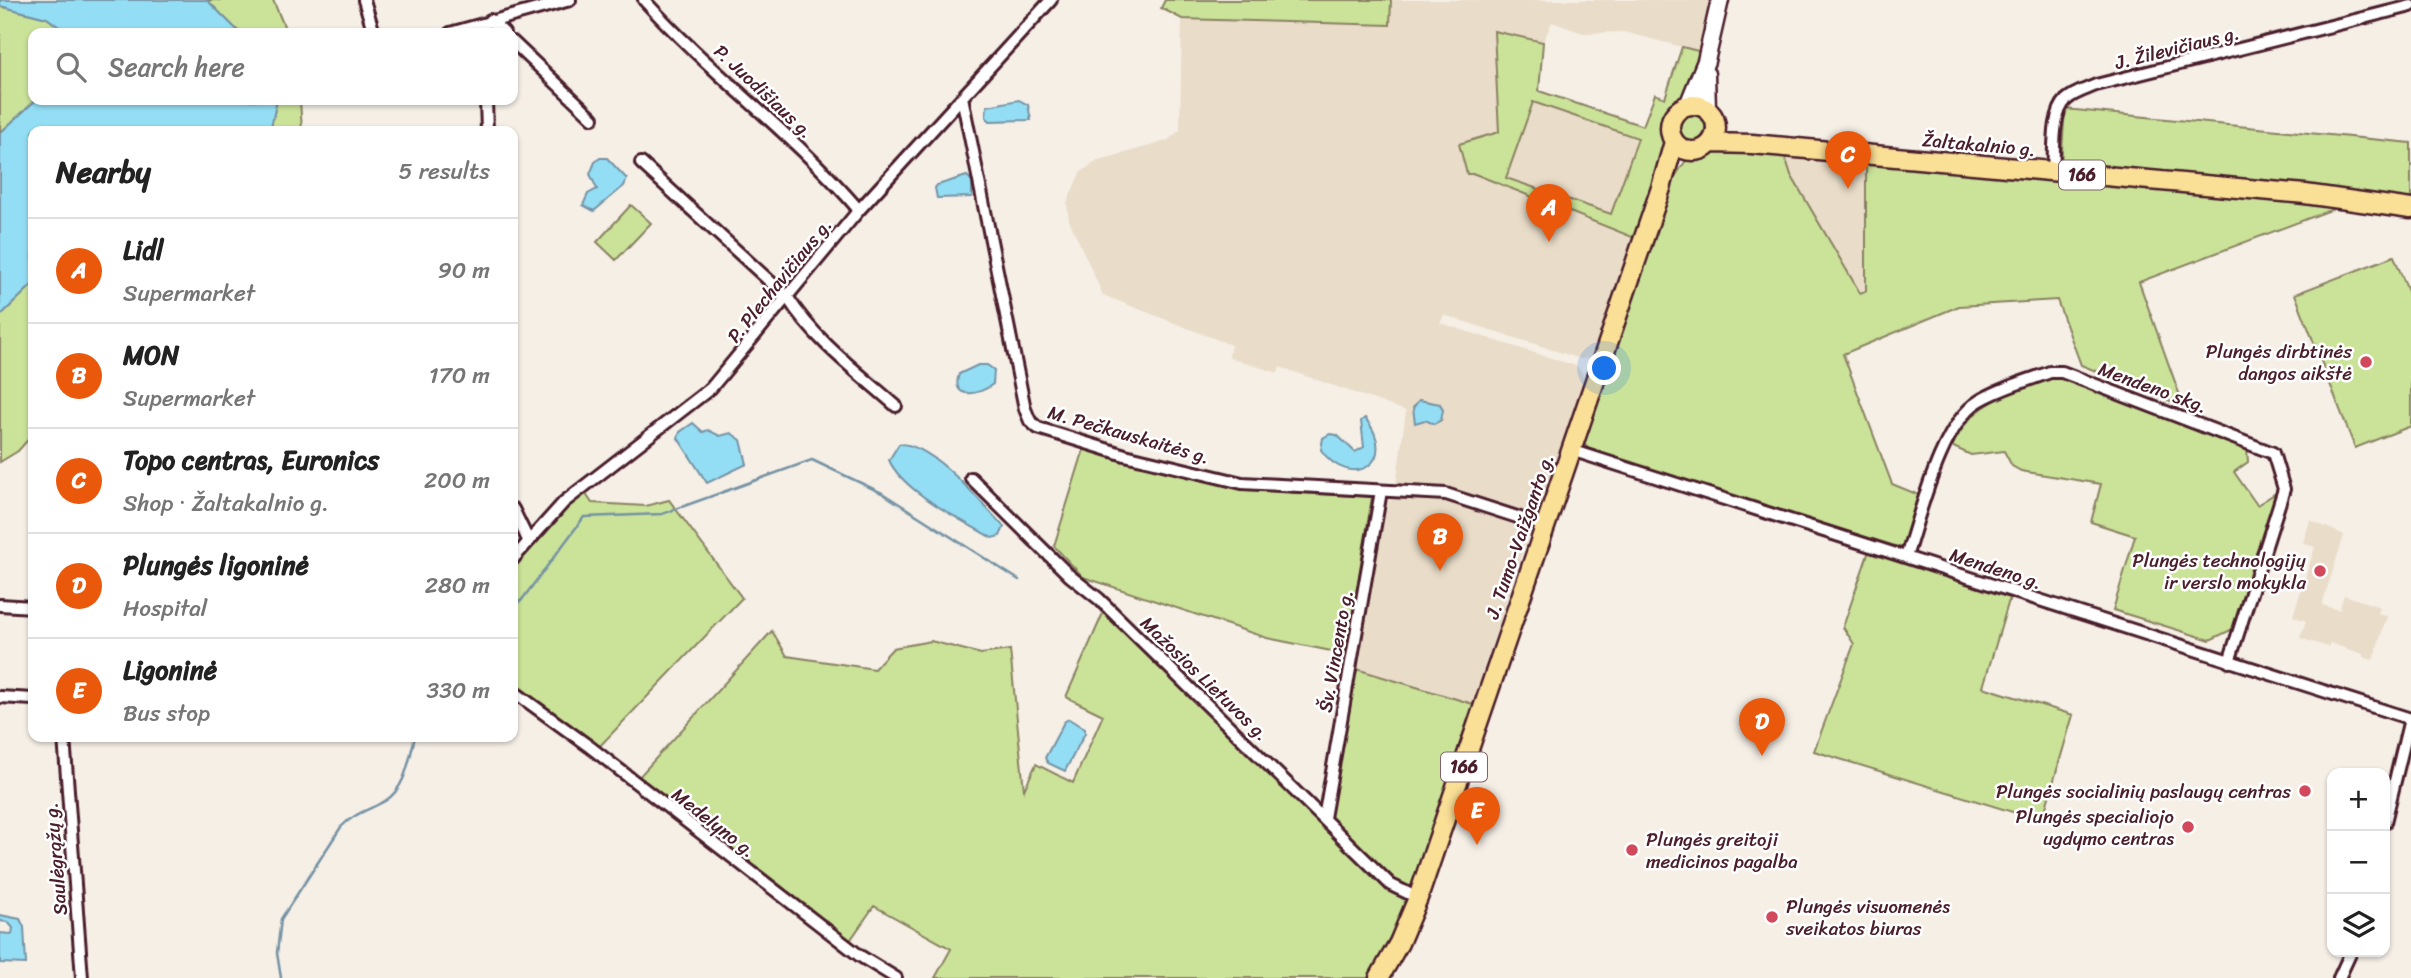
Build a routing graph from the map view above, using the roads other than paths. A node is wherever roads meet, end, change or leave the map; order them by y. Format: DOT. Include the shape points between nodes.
graph roads {
  1 [pos="364,0"];
  2 [pos="569,0"];
  3 [pos="644,0"];
  4 [pos="1051,0"];
  5 [pos="1720,0"];
  6 [pos="2411,6"];
  7 [pos="486,25"];
  8 [pos="372,28"];
  9 [pos="518,47"];
  10 [pos="1706,61"];
  11 [pos="962,97"];
  12 [pos="486,105"];
  13 [pos="1688,105"];
  14 [pos="1707,110"];
  15 [pos="593,118"];
  16 [pos="487,126"];
  17 [pos="1714,135"];
  18 [pos="1681,147"];
  19 [pos="641,163"];
  20 [pos="2053,172"];
  21 [pos="2411,209"];
  22 [pos="859,210"];
  23 [pos="788,298"];
  24 [pos="896,406"];
  25 [pos="1571,450"];
  26 [pos="971,478"];
  27 [pos="1381,491"];
  28 [pos="518,519"];
  29 [pos="1545,526"];
  30 [pos="528,540"];
  31 [pos="518,553"];
  32 [pos="1906,557"];
  33 [pos="0,605"];
  34 [pos="28,607"];
  35 [pos="2229,662"];
  36 [pos="518,695"];
  37 [pos="0,697"];
  38 [pos="28,699"];
  39 [pos="2410,719"];
  40 [pos="64,742"];
  41 [pos="2390,801"];
  42 [pos="1324,818"];
  43 [pos="1418,898"];
  44 [pos="2349,957"];
  45 [pos="1385,976"];
  46 [pos="82,978"];
  47 [pos="896,978"];
  48 [pos="2339,978"];
  1 -- 8 [label="street"];
  2 -- 7 [label="street"];
  3 -- 22 [label="street, P. Juodišiaus g." via="778,125"];
  4 -- 11 [label="street, P. Plechavičiaus g."];
  5 -- 10 [label="main road"];
  6 -- 20 [label="street, J. Žilevičiaus g." via="2078,93 2065,101 2058,113"];
  9 -- 15 [label="street"];
  10 -- 13 [label="main road"];
  10 -- 14 [label="main road"];
  11 -- 22 [label="street, P. Plechavičiaus g."];
  11 -- 27 [label="street, M. Pečkauskaitės g." via="1030,421 1038,428 1125,455 1242,483"];
  12 -- 16 [label="street"];
  13 -- 14 [label="main road"];
  13 -- 18 [label="main road, 166" via="1670,121"];
  14 -- 17 [label="main road"];
  17 -- 18 [label="main road" via="1702,150"];
  17 -- 20 [label="main road, Žaltakalnio g. / 166" via="1752,144"];
  18 -- 25 [label="main road, J. Tumo-Vaižganto g. / 166" via="1661,188"];
  19 -- 23 [label="street"];
  20 -- 21 [label="main road, Žaltakalnio g. / 166" via="2305,194"];
  22 -- 23 [label="street, P. Plechavičiaus g."];
  23 -- 24 [label="street" via="834,350"];
  23 -- 30 [label="street, P. Plechavičiaus g." via="711,388 564,502"];
  25 -- 29 [label="main road, J. Tumo-Vaižganto g. / 166"];
  25 -- 32 [label="street, Mendeno g."];
  26 -- 42 [label="street, Mažosios Lietuvos g."];
  27 -- 29 [label="street, M. Pečkauskaitės g." via="1446,494"];
  27 -- 42 [label="street, Šv. Vincento g."];
  28 -- 30 [label="street"];
  29 -- 43 [label="main road, J. Tumo-Vaižganto g. / 166"];
  30 -- 31 [label="street, P. Plechavičiaus g."];
  32 -- 35 [label="street, Mendeno g."];
  32 -- 35 [label="street, Mendeno skg." via="1945,445 1964,414 1979,401 2050,372 2062,372 2273,453 2284,489"];
  33 -- 34 [label="street"];
  35 -- 39 [label="street, Mendeno g."];
  36 -- 47 [label="street, Medelyno g." via="860,956"];
  37 -- 38 [label="street"];
  39 -- 41 [label="street"];
  40 -- 46 [label="street, Saulėgrąžų g."];
  42 -- 43 [label="street, Mažosios Lietuvos g." via="1391,885"];
  43 -- 45 [label="main road, 166"];
  44 -- 48 [label="street"];
}
